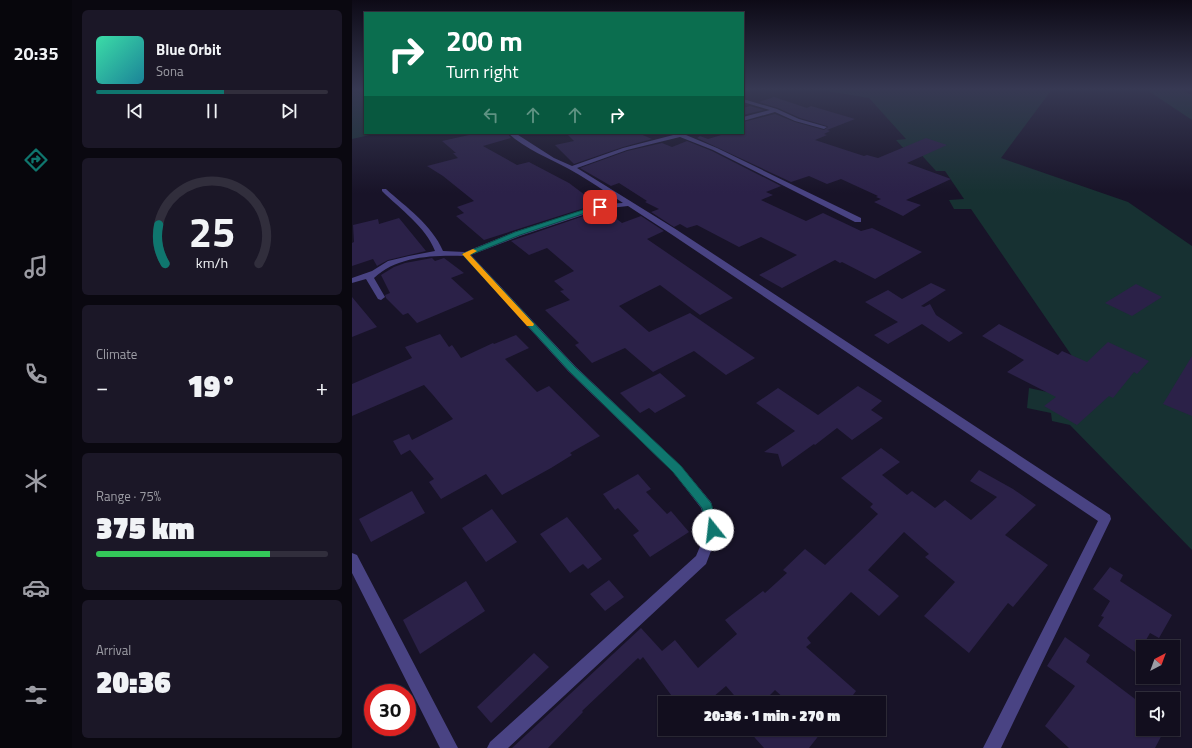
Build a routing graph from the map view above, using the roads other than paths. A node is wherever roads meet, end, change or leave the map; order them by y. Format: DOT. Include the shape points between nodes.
graph roads {
  1 [pos="808,123"];
  2 [pos="824,127"];
  3 [pos="514,134"];
  4 [pos="684,134"];
  5 [pos="664,135"];
  6 [pos="681,135"];
  7 [pos="572,168"];
  8 [pos="384,190"];
  9 [pos="609,192"];
  10 [pos="629,204"];
  11 [pos="600,207"];
  12 [pos="858,220"];
  13 [pos="440,253"];
  14 [pos="466,254"];
  15 [pos="375,273"];
  16 [pos="352,280"];
  17 [pos="381,297"];
  18 [pos="352,559"];
  19 [pos="449,748"];
  20 [pos="496,748"];
  21 [pos="992,748"];
  1 -- 2 [label="street"];
  3 -- 7 [label="street" via="552,159"];
  4 -- 6 [label="street"];
  5 -- 6 [label="street"];
  5 -- 7 [label="street"];
  6 -- 12 [label="street"];
  7 -- 9 [label="street"];
  8 -- 13 [label="street" via="438,244"];
  9 -- 10 [label="street"];
  9 -- 11 [label="street"];
  10 -- 11 [label="street"];
  10 -- 21 [label="street" via="681,236 1105,519"];
  11 -- 14 [label="street"];
  13 -- 14 [label="street"];
  13 -- 15 [label="street" via="391,263"];
  14 -- 20 [label="street" via="572,369 677,469 707,506 713,530 701,560"];
  15 -- 16 [label="street"];
  15 -- 17 [label="street" via="370,278"];
  18 -- 19 [label="street"];
}
